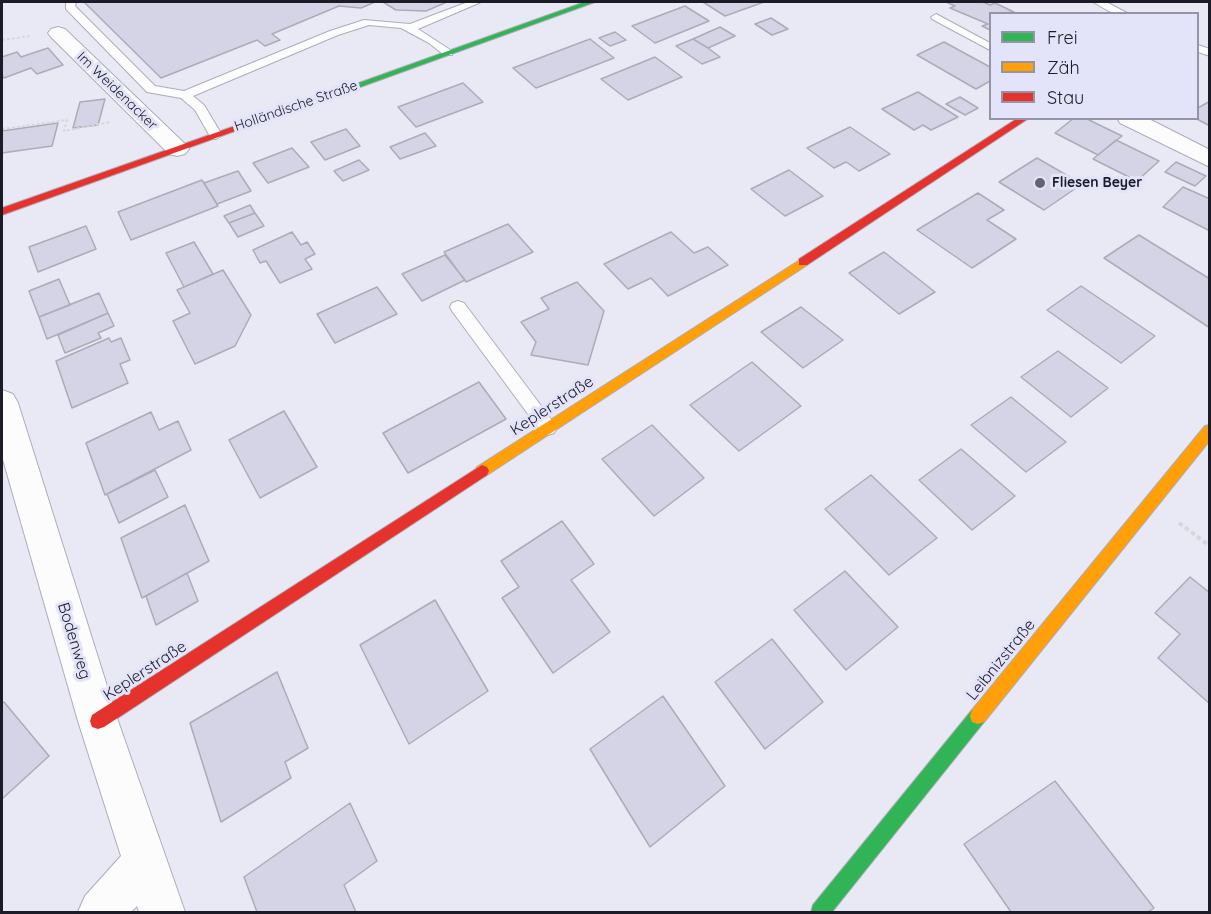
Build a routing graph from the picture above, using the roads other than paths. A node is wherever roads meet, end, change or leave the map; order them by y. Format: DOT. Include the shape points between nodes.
graph roads {
  1 [pos="71,2"];
  2 [pos="476,2"];
  3 [pos="591,2"];
  4 [pos="1098,2"];
  5 [pos="1120,12"];
  6 [pos="936,17"];
  7 [pos="410,28"];
  8 [pos="58,33"];
  9 [pos="989,46"];
  10 [pos="448,53"];
  11 [pos="185,95"];
  12 [pos="1022,120"];
  13 [pos="1132,120"];
  14 [pos="216,135"];
  15 [pos="177,149"];
  16 [pos="1209,160"];
  17 [pos="2,212"];
  18 [pos="458,307"];
  19 [pos="2,403"];
  20 [pos="548,428"];
  21 [pos="1209,430"];
  22 [pos="98,721"];
  23 [pos="147,862"];
  24 [pos="100,912"];
  25 [pos="162,912"];
  26 [pos="820,912"];
  1 -- 11 [label="lane" via="70,7 151,89"];
  2 -- 7 [label="lane"];
  3 -- 10 [label="street, Holländische Straße"];
  4 -- 5 [label="lane"];
  6 -- 9 [label="lane"];
  7 -- 10 [label="lane"];
  7 -- 11 [label="lane" via="368,22"];
  8 -- 15 [label="street, Im Weidenacker"];
  10 -- 14 [label="street, Holländische Straße"];
  11 -- 14 [label="lane" via="200,108"];
  12 -- 20 [label="street, Keplerstraße"];
  13 -- 16 [label="street"];
  14 -- 15 [label="street, Holländische Straße"];
  15 -- 17 [label="street, Holländische Straße"];
  18 -- 20 [label="lane"];
  19 -- 22 [label="street, Bodenweg"];
  20 -- 22 [label="street, Keplerstraße"];
  21 -- 26 [label="street, Leibnizstraße"];
  22 -- 23 [label="street, Bodenweg"];
  23 -- 24 [label="street"];
  23 -- 25 [label="street, Bodenweg"];
}
